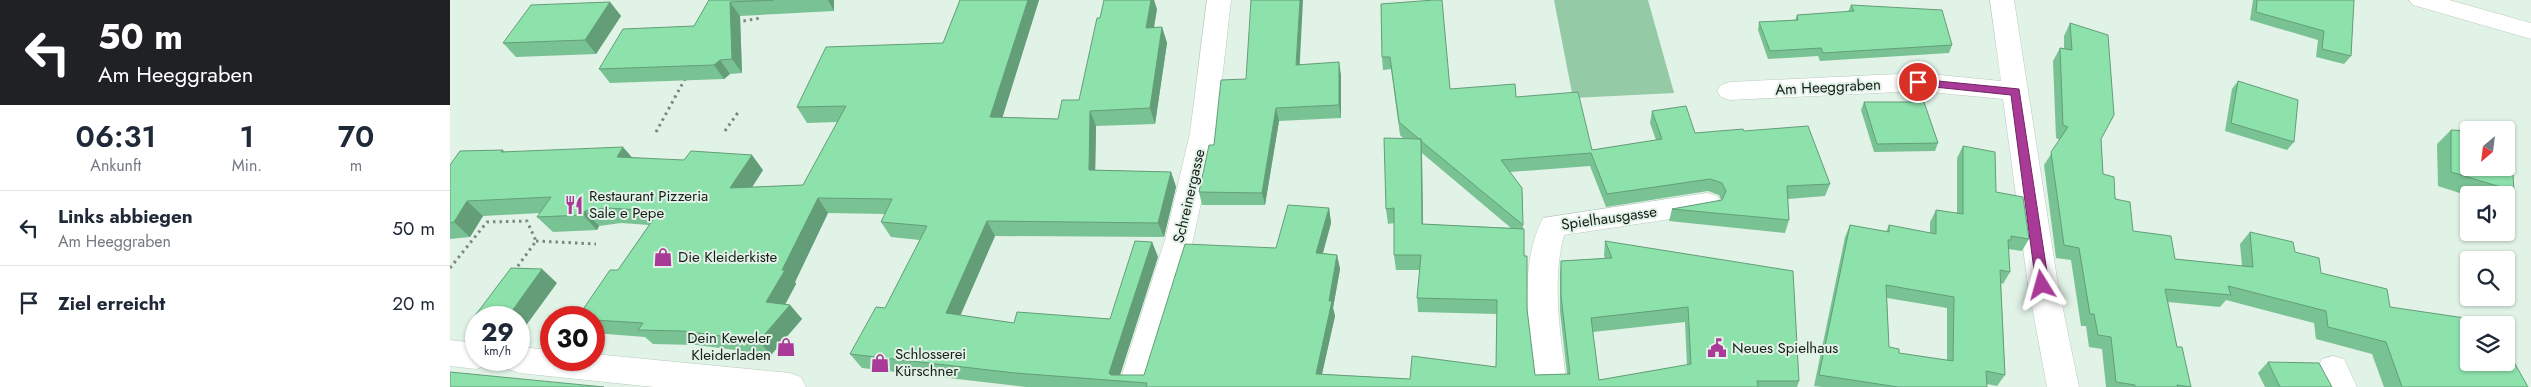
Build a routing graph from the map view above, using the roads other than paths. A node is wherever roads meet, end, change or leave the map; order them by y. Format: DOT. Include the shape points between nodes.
graph roads {
  1 [pos="1219,0"];
  2 [pos="2002,0"];
  3 [pos="2421,0"];
  4 [pos="2531,30"];
  5 [pos="1730,91"];
  6 [pos="2016,91"];
  7 [pos="1707,204"];
  8 [pos="450,353"];
  9 [pos="465,355"];
  10 [pos="530,361"];
  11 [pos="790,387"];
  12 [pos="1134,387"];
  13 [pos="1551,387"];
  14 [pos="2062,387"];
  1 -- 12 [label="street, Schreinergasse" via="1203,133 1179,240"];
  2 -- 6 [label="street"];
  3 -- 4 [label="street"];
  5 -- 6 [label="street, Am Heeggraben" via="1918,82"];
  6 -- 14 [label="street" via="2042,285"];
  7 -- 13 [label="street, Spielhausgasse" via="1553,226 1543,260 1544,320"];
  8 -- 9 [label="street"];
  10 -- 11 [label="street"];
}
